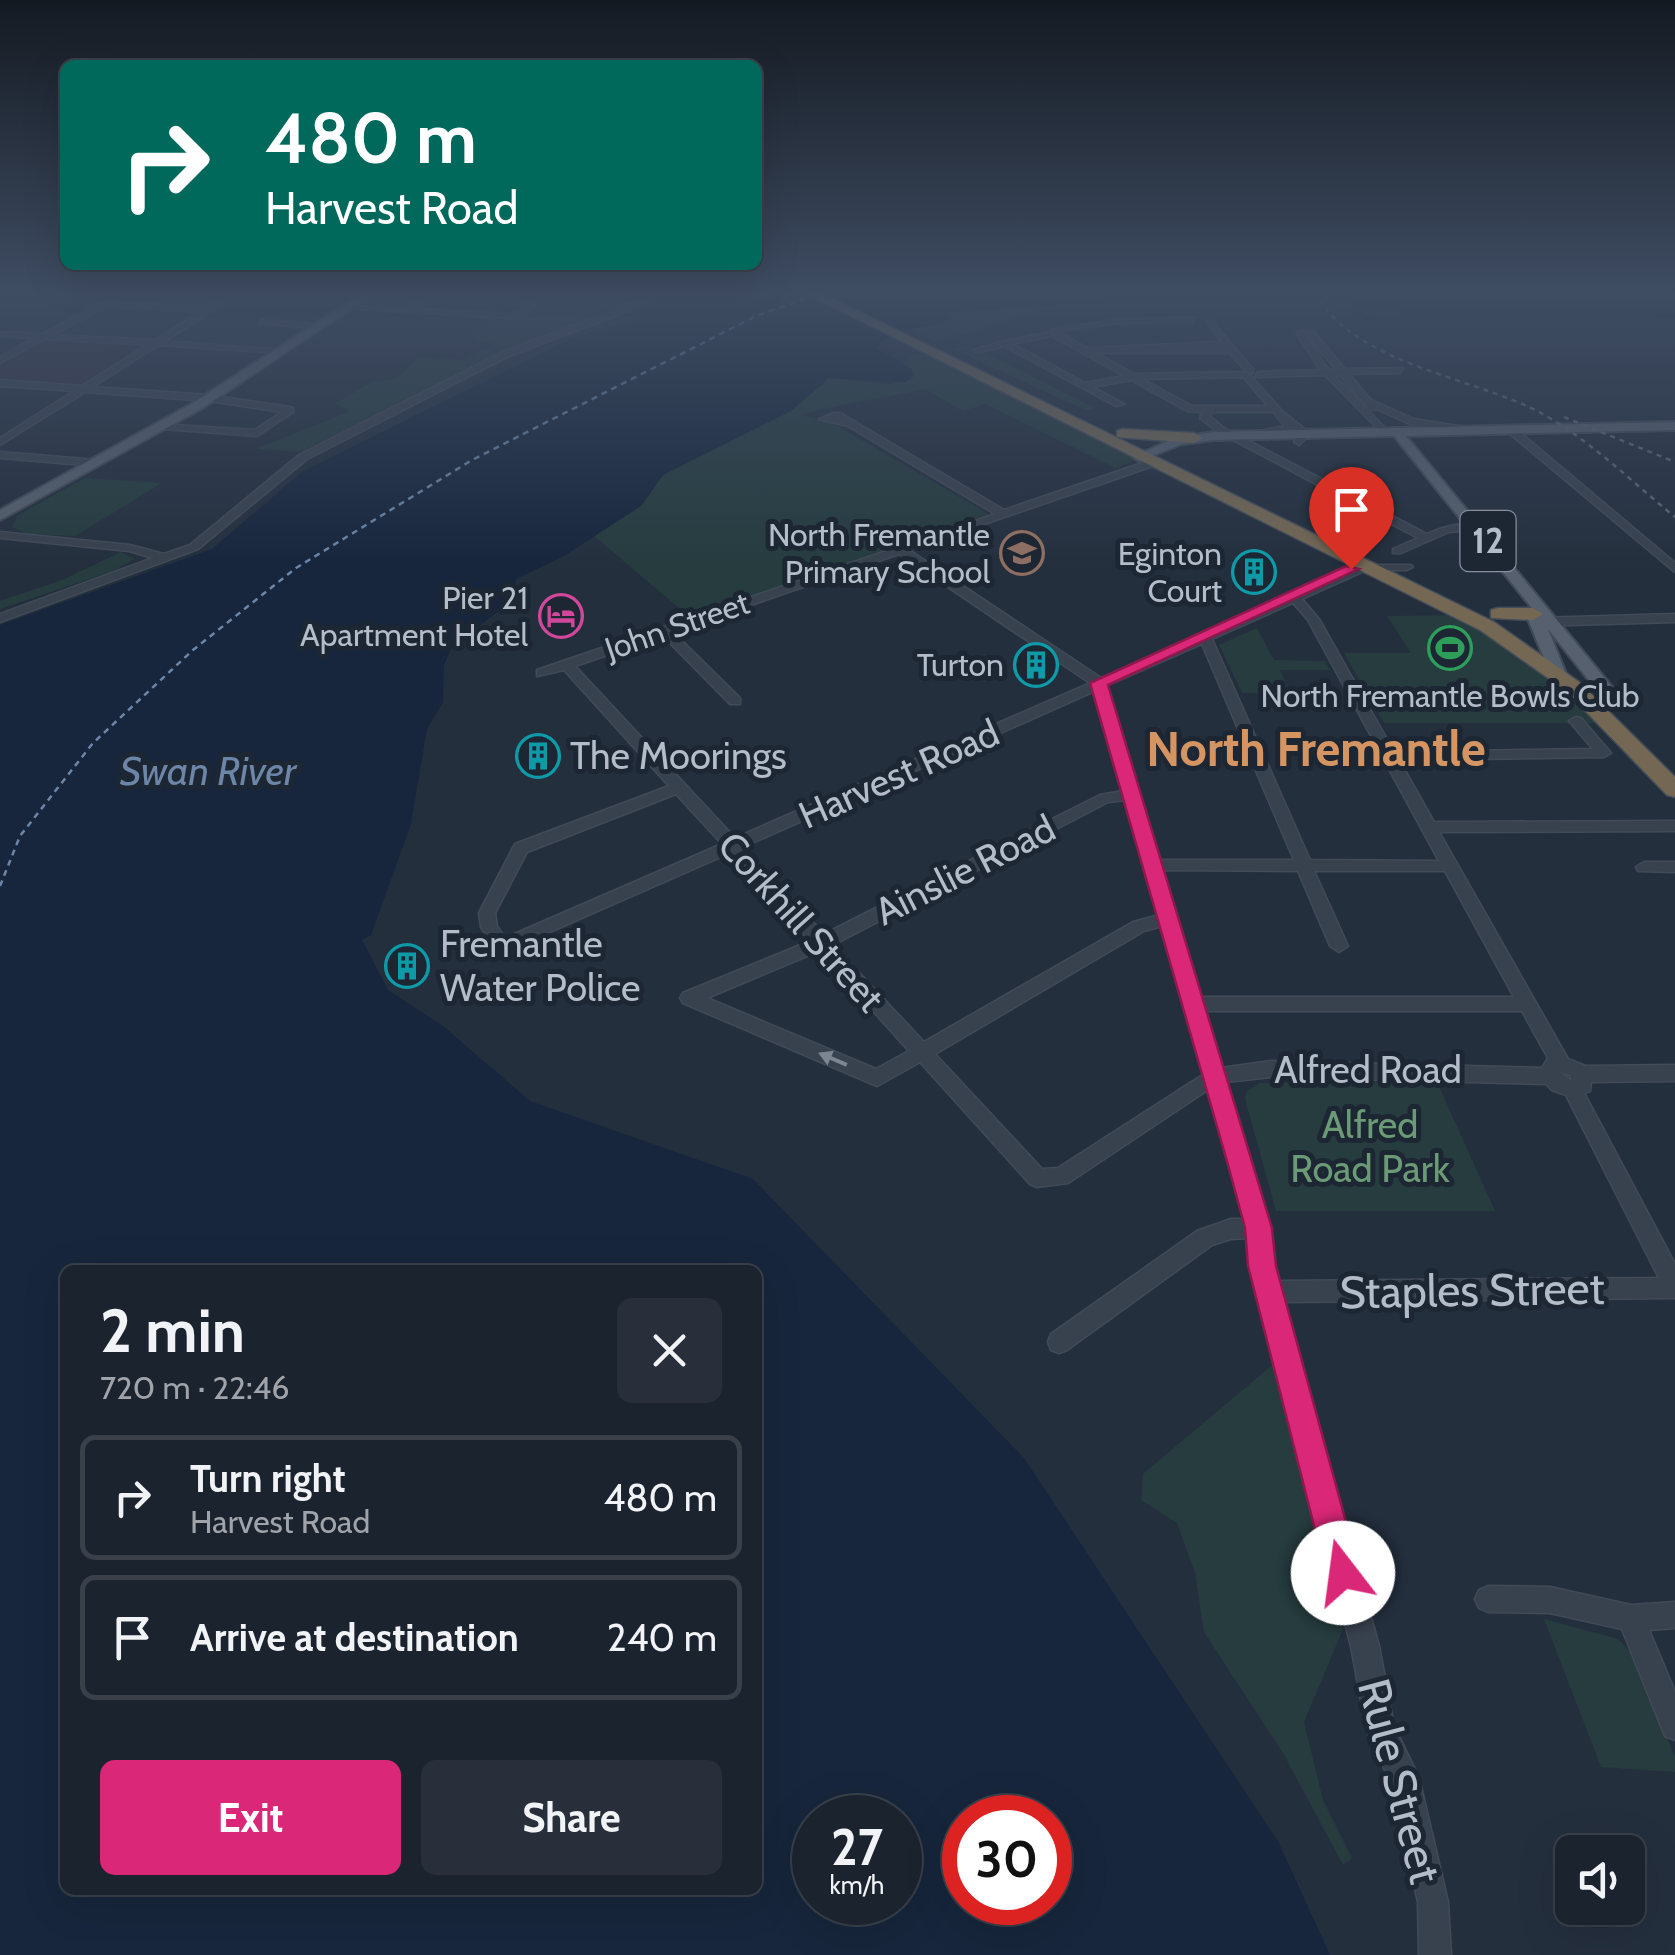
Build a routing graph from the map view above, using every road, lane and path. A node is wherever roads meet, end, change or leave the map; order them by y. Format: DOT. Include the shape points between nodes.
graph roads {
  1 [pos="99,382"];
  2 [pos="232,382"];
  3 [pos="444,382"];
  4 [pos="1001,382"];
  5 [pos="1008,382"];
  6 [pos="1077,382"];
  7 [pos="1111,382"];
  8 [pos="1141,382"];
  9 [pos="1254,382"];
  10 [pos="1340,382"];
  11 [pos="1343,382"];
  12 [pos="0,383"];
  13 [pos="1086,387"];
  14 [pos="87,390"];
  15 [pos="209,398"];
  16 [pos="1366,401"];
  17 [pos="1119,404"];
  18 [pos="1210,411"];
  19 [pos="1281,412"];
  20 [pos="848,423"];
  21 [pos="162,426"];
  22 [pos="1675,429"];
  23 [pos="1300,433"];
  24 [pos="1516,433"];
  25 [pos="1122,434"];
  26 [pos="1230,435"];
  27 [pos="1394,436"];
  28 [pos="1247,438"];
  29 [pos="0,442"];
  30 [pos="0,455"];
  31 [pos="1189,457"];
  32 [pos="1151,459"];
  33 [pos="96,464"];
  34 [pos="1004,514"];
  35 [pos="1,527"];
  36 [pos="1474,527"];
  37 [pos="1426,538"];
  38 [pos="1360,545"];
  39 [pos="109,547"];
  40 [pos="901,550"];
  41 [pos="163,557"];
  42 [pos="1402,559"];
  43 [pos="144,564"];
  44 [pos="1367,566"];
  45 [pos="1675,569"];
  46 [pos="1295,598"];
  47 [pos="1498,614"];
  48 [pos="0,616"];
  49 [pos="1675,618"];
  50 [pos="1540,619"];
  51 [pos="664,631"];
  52 [pos="1205,638"];
  53 [pos="1550,646"];
  54 [pos="566,664"];
  55 [pos="542,672"];
  56 [pos="1559,676"];
  57 [pos="1099,683"];
  58 [pos="735,701"];
  59 [pos="1616,703"];
  60 [pos="1576,720"];
  61 [pos="1387,756"];
  62 [pos="1675,770"];
  63 [pos="678,788"];
  64 [pos="1675,790"];
  65 [pos="1131,795"];
  66 [pos="1675,826"];
  67 [pos="1428,827"];
  68 [pos="734,848"];
  69 [pos="1152,866"];
  70 [pos="1448,866"];
  71 [pos="1675,867"];
  72 [pos="1644,868"];
  73 [pos="1304,869"];
  74 [pos="1168,919"];
  75 [pos="822,944"];
  76 [pos="1339,946"];
  77 [pos="1192,1004"];
  78 [pos="1526,1004"];
  79 [pos="920,1053"];
  80 [pos="1555,1069"];
  81 [pos="1675,1073"];
  82 [pos="1214,1078"];
  83 [pos="1576,1081"];
  84 [pos="1037,1178"];
  85 [pos="1259,1228"];
  86 [pos="1675,1287"];
  87 [pos="1269,1292"];
  88 [pos="1059,1342"];
  89 [pos="1488,1598"];
  90 [pos="1675,1615"];
  91 [pos="1631,1618"];
  92 [pos="1675,1726"];
  93 [pos="1433,1945"];
  1 -- 14 [label="street"];
  2 -- 15 [label="main road"];
  3 -- 41 [label="street" via="313,446 219,525"];
  4 -- 32 [label="highway"];
  5 -- 25 [label="highway"];
  6 -- 13 [label="street"];
  7 -- 13 [label="street"];
  8 -- 18 [label="street" via="1190,410"];
  9 -- 19 [label="street"];
  10 -- 27 [label="street, 12"];
  11 -- 16 [label="street, 12"];
  12 -- 14 [label="street"];
  13 -- 17 [label="street"];
  14 -- 15 [label="street"];
  14 -- 29 [label="street"];
  15 -- 21 [label="main road"];
  15 -- 21 [label="street" via="290,410 256,432"];
  16 -- 24 [label="street" via="1424,425"];
  16 -- 27 [label="street, 12"];
  18 -- 19 [label="street"];
  18 -- 26 [label="street" via="1203,416"];
  19 -- 23 [label="street"];
  19 -- 28 [label="street" via="1288,430"];
  20 -- 34 [label="street"];
  21 -- 33 [label="main road"];
  22 -- 24 [label="main road"];
  23 -- 27 [label="main road"];
  23 -- 27 [label="main road"];
  23 -- 28 [label="main road"];
  24 -- 27 [label="main road"];
  24 -- 27 [label="main road"];
  24 -- 45 [label="street"];
  25 -- 31 [label="highway"];
  25 -- 32 [label="highway"];
  26 -- 28 [label="main road"];
  26 -- 31 [label="main road"];
  27 -- 36 [label="main road, 12"];
  27 -- 36 [label="main road, 12"];
  28 -- 31 [label="main road"];
  28 -- 37 [label="street"];
  30 -- 33 [label="street"];
  31 -- 32 [label="highway"];
  31 -- 32 [label="main road"];
  31 -- 38 [label="highway"];
  31 -- 44 [label="highway"];
  32 -- 34 [label="street, John Street"];
  33 -- 35 [label="main road" via="15,510"];
  34 -- 40 [label="street, John Street"];
  35 -- 39 [label="street"];
  36 -- 37 [label="street, Harvest Road"];
  36 -- 50 [label="main road, 12"];
  37 -- 42 [label="street, Harvest Road"];
  38 -- 42 [label="highway"];
  38 -- 44 [label="street"];
  39 -- 41 [label="street"];
  39 -- 43 [label="street"];
  40 -- 51 [label="street, John Street"];
  40 -- 57 [label="street"];
  41 -- 43 [label="street"];
  42 -- 44 [label="street, Harvest Road"];
  42 -- 47 [label="highway"];
  43 -- 48 [label="street"];
  44 -- 46 [label="street, Harvest Road"];
  44 -- 56 [label="highway" via="1487,626"];
  46 -- 52 [label="street, Harvest Road"];
  46 -- 61 [label="street"];
  47 -- 50 [label="highway"];
  47 -- 53 [label="highway"];
  49 -- 50 [label="street"];
  50 -- 53 [label="main road, 12"];
  50 -- 59 [label="main road, 12"];
  51 -- 54 [label="street, John Street"];
  51 -- 58 [label="street"];
  52 -- 57 [label="street, Harvest Road"];
  52 -- 73 [label="street"];
  53 -- 56 [label="main road, 12"];
  53 -- 59 [label="highway"];
  54 -- 55 [label="street, John Street"];
  54 -- 63 [label="street, Corkhill Street"];
  56 -- 64 [label="highway"];
  57 -- 65 [label="street, Rule Street"];
  57 -- 68 [label="street, Harvest Road"];
  59 -- 62 [label="highway"];
  60 -- 61 [label="street" via="1604,754"];
  61 -- 67 [label="street"];
  63 -- 68 [label="street, Corkhill Street"];
  63 -- 68 [label="street, Harvest Road" via="522,848 487,913 502,946"];
  65 -- 69 [label="street, Rule Street"];
  65 -- 75 [label="street, Ainslie Road" via="1105,798"];
  66 -- 67 [label="street"];
  67 -- 70 [label="street"];
  68 -- 75 [label="street, Corkhill Street"];
  69 -- 73 [label="street"];
  69 -- 74 [label="street, Rule Street"];
  70 -- 73 [label="street"];
  70 -- 78 [label="street"];
  71 -- 72 [label="street"];
  73 -- 76 [label="street"];
  74 -- 77 [label="street, Rule Street"];
  74 -- 79 [label="street" via="1140,926"];
  75 -- 79 [label="street, Corkhill Street"];
  79 -- 75 [label="street, Ainslie Road, one-way" via="878,1078 689,998"];
  77 -- 78 [label="street"];
  77 -- 82 [label="street, Rule Street"];
  78 -- 80 [label="street"];
  79 -- 84 [label="street, Corkhill Street"];
  80 -- 82 [label="street, Alfred Road" via="1271,1069"];
  80 -- 83 [label="street"];
  81 -- 83 [label="street"];
  82 -- 84 [label="street, Alfred Road" via="1060,1177"];
  82 -- 85 [label="street, Rule Street"];
  83 -- 86 [label="street"];
  85 -- 87 [label="street, Rule Street"];
  85 -- 88 [label="street" via="1231,1228 1205,1238"];
  86 -- 87 [label="street, Staples Street"];
  87 -- 93 [label="street, Rule Street" via="1365,1646 1380,1729 1404,1778 1433,1902"];
  89 -- 91 [label="street" via="1550,1600"];
  90 -- 91 [label="street"];
  91 -- 92 [label="street"];
}
